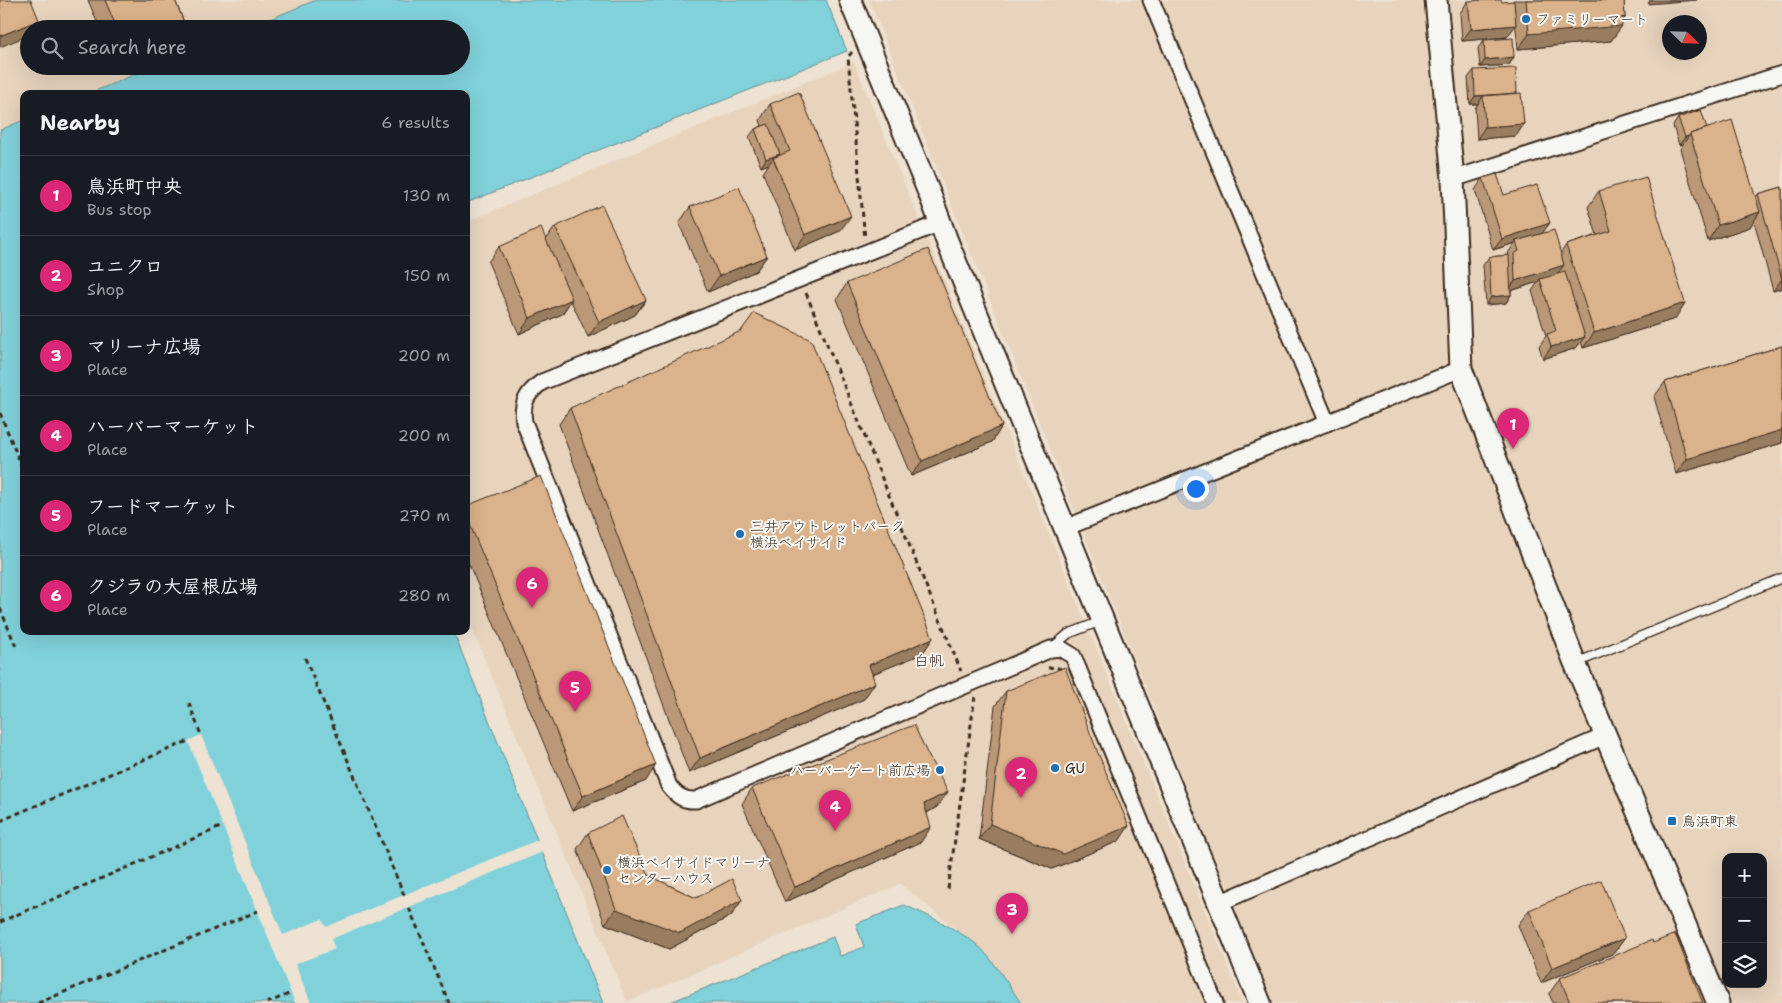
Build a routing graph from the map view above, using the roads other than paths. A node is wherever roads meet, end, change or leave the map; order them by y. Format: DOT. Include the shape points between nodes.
graph roads {
  1 [pos="850,0"];
  2 [pos="1151,0"];
  3 [pos="1436,0"];
  4 [pos="1782,74"];
  5 [pos="1453,179"];
  6 [pos="940,223"];
  7 [pos="1461,369"];
  8 [pos="1327,423"];
  9 [pos="1065,528"];
  10 [pos="1782,578"];
  11 [pos="1102,621"];
  12 [pos="1051,649"];
  13 [pos="1575,663"];
  14 [pos="1607,736"];
  15 [pos="1218,903"];
  16 [pos="1215,1003"];
  17 [pos="1260,1003"];
  18 [pos="1718,1003"];
  1 -- 6 [label="street"];
  2 -- 8 [label="street"];
  3 -- 5 [label="street"];
  4 -- 5 [label="street"];
  5 -- 7 [label="street"];
  6 -- 9 [label="street"];
  6 -- 12 [label="street" via="542,382 525,402 524,422 669,786 676,795 696,800"];
  7 -- 8 [label="street"];
  7 -- 13 [label="street"];
  8 -- 9 [label="street"];
  9 -- 11 [label="street"];
  10 -- 13 [label="lane"];
  11 -- 12 [label="lane" via="1068,634"];
  11 -- 15 [label="street"];
  12 -- 16 [label="street" via="1060,648 1073,656"];
  13 -- 14 [label="street"];
  14 -- 15 [label="street"];
  14 -- 18 [label="street"];
  15 -- 17 [label="street"];
}
